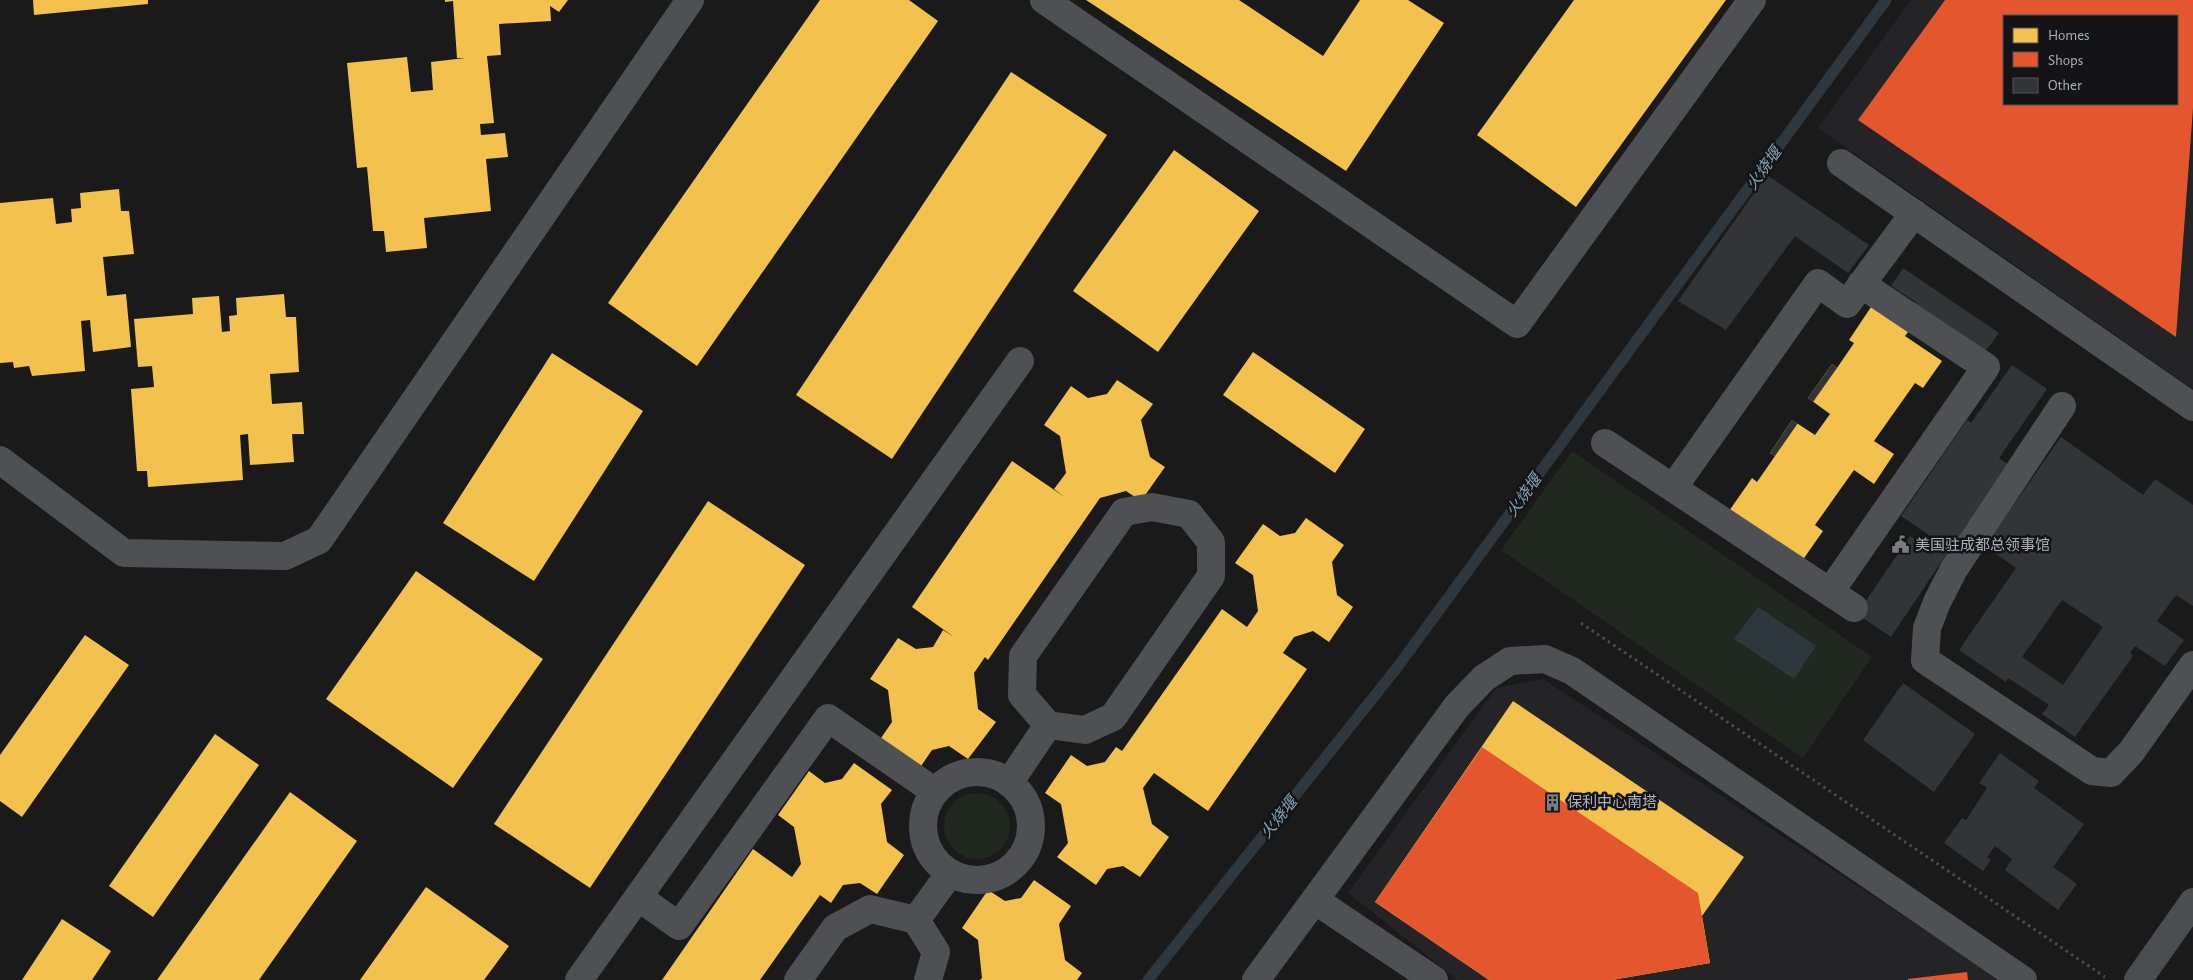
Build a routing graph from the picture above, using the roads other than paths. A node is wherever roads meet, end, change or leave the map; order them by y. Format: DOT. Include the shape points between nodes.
graph roads {
  1 [pos="690,0"];
  2 [pos="1044,0"];
  3 [pos="1752,0"];
  4 [pos="1841,163"];
  5 [pos="1914,213"];
  6 [pos="1861,284"];
  7 [pos="1020,361"];
  8 [pos="2062,406"];
  9 [pos="2193,407"];
  10 [pos="1605,443"];
  11 [pos="0,460"];
  12 [pos="1673,488"];
  13 [pos="1830,592"];
  14 [pos="1854,608"];
  15 [pos="2191,671"];
  16 [pos="1048,725"];
  17 [pos="1009,783"];
  18 [pos="934,791"];
  19 [pos="950,873"];
  20 [pos="638,897"];
  21 [pos="1316,901"];
  22 [pos="2193,902"];
  23 [pos="916,920"];
  24 [pos="580,980"];
  25 [pos="798,980"];
  26 [pos="928,980"];
  27 [pos="1256,980"];
  28 [pos="1434,980"];
  29 [pos="2022,980"];
  30 [pos="2138,980"];
  1 -- 11 [label="street" via="319,540 285,556 124,553"];
  2 -- 3 [label="street" via="1517,324"];
  4 -- 5 [label="street"];
  5 -- 6 [label="street"];
  5 -- 9 [label="street"];
  6 -- 12 [label="street" via="1847,304 1818,283"];
  6 -- 13 [label="street" via="1986,367"];
  7 -- 20 [label="street"];
  8 -- 15 [label="street" via="1954,569 1927,628 1925,660 2092,771 2111,773 2131,752"];
  10 -- 12 [label="street"];
  12 -- 13 [label="street"];
  13 -- 14 [label="street"];
  16 -- 16 [label="street" via="1084,730 1113,717 1211,576 1210,542 1189,514 1152,507 1124,512 1023,656 1022,696"];
  16 -- 17 [label="street"];
  17 -- 18 [label="street" via="983,771 965,772 948,779"];
  17 -- 19 [label="street" via="1016,787 1026,802 1031,821 1030,839 1023,856 1010,869 978,881 960,879"];
  18 -- 19 [label="street" via="925,807 922,824 924,842 931,858"];
  18 -- 20 [label="street" via="828,718 679,926"];
  19 -- 23 [label="street"];
  20 -- 24 [label="street"];
  21 -- 27 [label="street"];
  21 -- 28 [label="street"];
  21 -- 29 [label="street" via="1457,706 1484,678 1510,661 1545,659 1572,671"];
  22 -- 30 [label="main road"];
  23 -- 25 [label="street" via="870,909 835,928"];
  23 -- 26 [label="street" via="936,952"];
}
